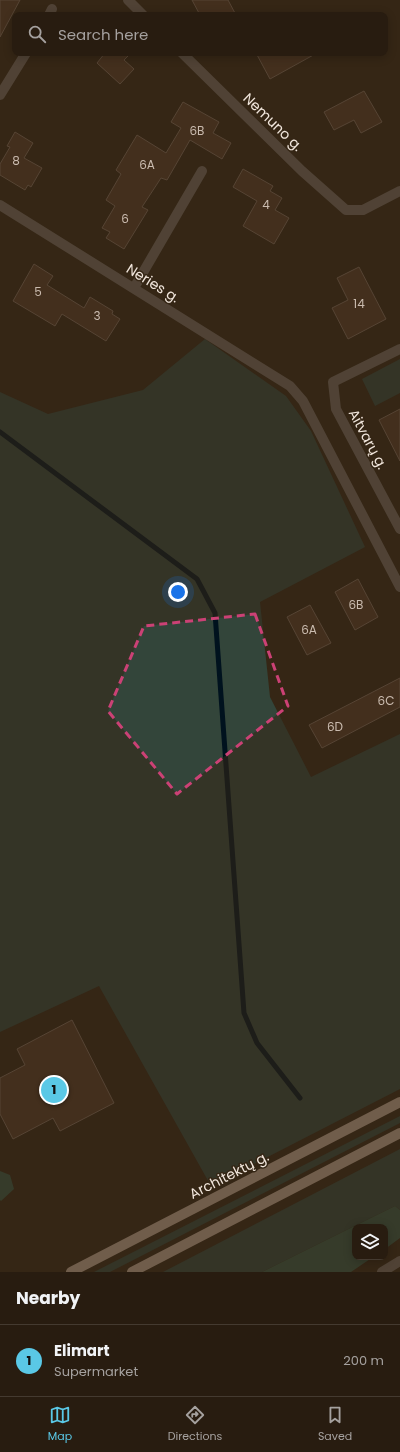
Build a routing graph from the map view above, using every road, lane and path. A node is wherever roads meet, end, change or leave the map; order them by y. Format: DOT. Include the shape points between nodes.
graph roads {
  1 [pos="128,0"];
  2 [pos="140,12"];
  3 [pos="24,56"];
  4 [pos="185,56"];
  5 [pos="0,95"];
  6 [pos="202,171"];
  7 [pos="400,191"];
  8 [pos="0,205"];
  9 [pos="134,288"];
  10 [pos="400,349"];
  11 [pos="400,529"];
  12 [pos="400,587"];
  13 [pos="400,1102"];
  14 [pos="400,1133"];
  15 [pos="400,1261"];
  16 [pos="71,1272"];
  17 [pos="132,1272"];
  18 [pos="382,1272"];
  1 -- 2 [label="street"];
  3 -- 5 [label="street"];
  4 -- 7 [label="street, Nemuno g." via="302,171 346,210 363,210"];
  6 -- 9 [label="street"];
  8 -- 9 [label="street, Neries g."];
  9 -- 12 [label="street, Neries g." via="290,386 303,401"];
  10 -- 11 [label="street, Aitvarų g." via="333,382 336,409"];
  13 -- 16 [label="main road, Architektų g."];
  14 -- 17 [label="main road"];
  15 -- 18 [label="street"];
}
